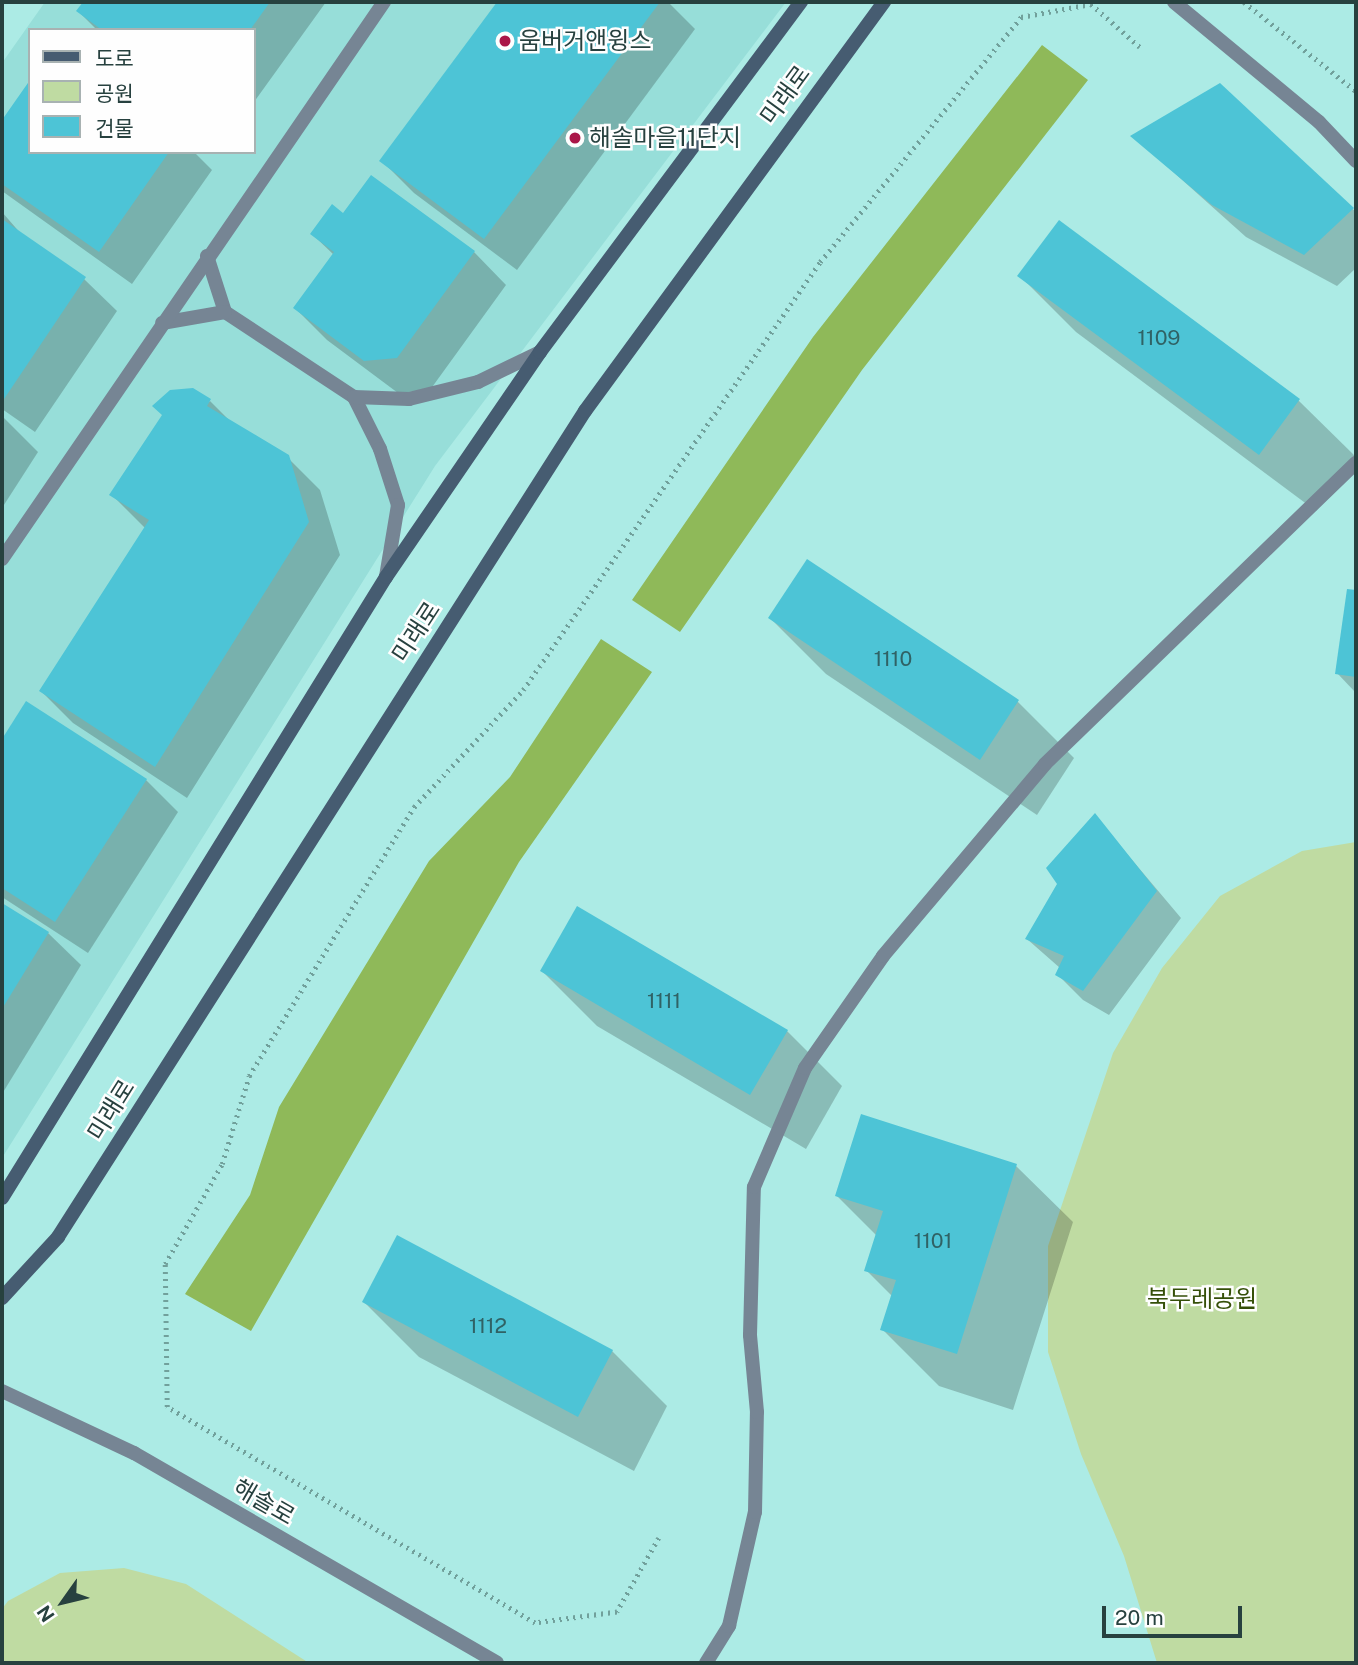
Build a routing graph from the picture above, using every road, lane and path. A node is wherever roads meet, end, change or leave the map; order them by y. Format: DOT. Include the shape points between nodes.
graph roads {
  1 [pos="384,2"];
  2 [pos="802,2"];
  3 [pos="884,2"];
  4 [pos="1174,2"];
  5 [pos="1244,2"];
  6 [pos="1140,47"];
  7 [pos="1356,90"];
  8 [pos="1356,161"];
  9 [pos="207,256"];
  10 [pos="225,312"];
  11 [pos="162,323"];
  12 [pos="540,352"];
  13 [pos="354,397"];
  14 [pos="1356,463"];
  15 [pos="2,559"];
  16 [pos="386,578"];
  17 [pos="2,1198"];
  18 [pos="2,1298"];
  19 [pos="2,1391"];
  20 [pos="659,1538"];
  21 [pos="497,1663"];
  22 [pos="706,1663"];
  1 -- 9 [label="street"];
  2 -- 12 [label="street, 미래로"];
  3 -- 18 [label="street, 미래로" via="585,411 58,1237"];
  4 -- 8 [label="street" via="1319,122"];
  5 -- 7 [label="path"];
  6 -- 20 [label="path" via="1091,4 1021,17 820,262 523,690 414,807 249,1076 222,1164 165,1264 167,1407 536,1623 617,1612"];
  9 -- 10 [label="street"];
  9 -- 11 [label="street"];
  10 -- 11 [label="street"];
  10 -- 13 [label="street"];
  11 -- 15 [label="street"];
  12 -- 13 [label="street" via="478,382 409,400"];
  12 -- 16 [label="street, 미래로"];
  13 -- 16 [label="street" via="380,449 398,505"];
  14 -- 22 [label="street" via="1045,764 883,956 805,1068 754,1188 750,1335 757,1412 755,1512 729,1626"];
  16 -- 17 [label="street, 미래로"];
  19 -- 21 [label="street, 해솔로" via="134,1453"];
}
